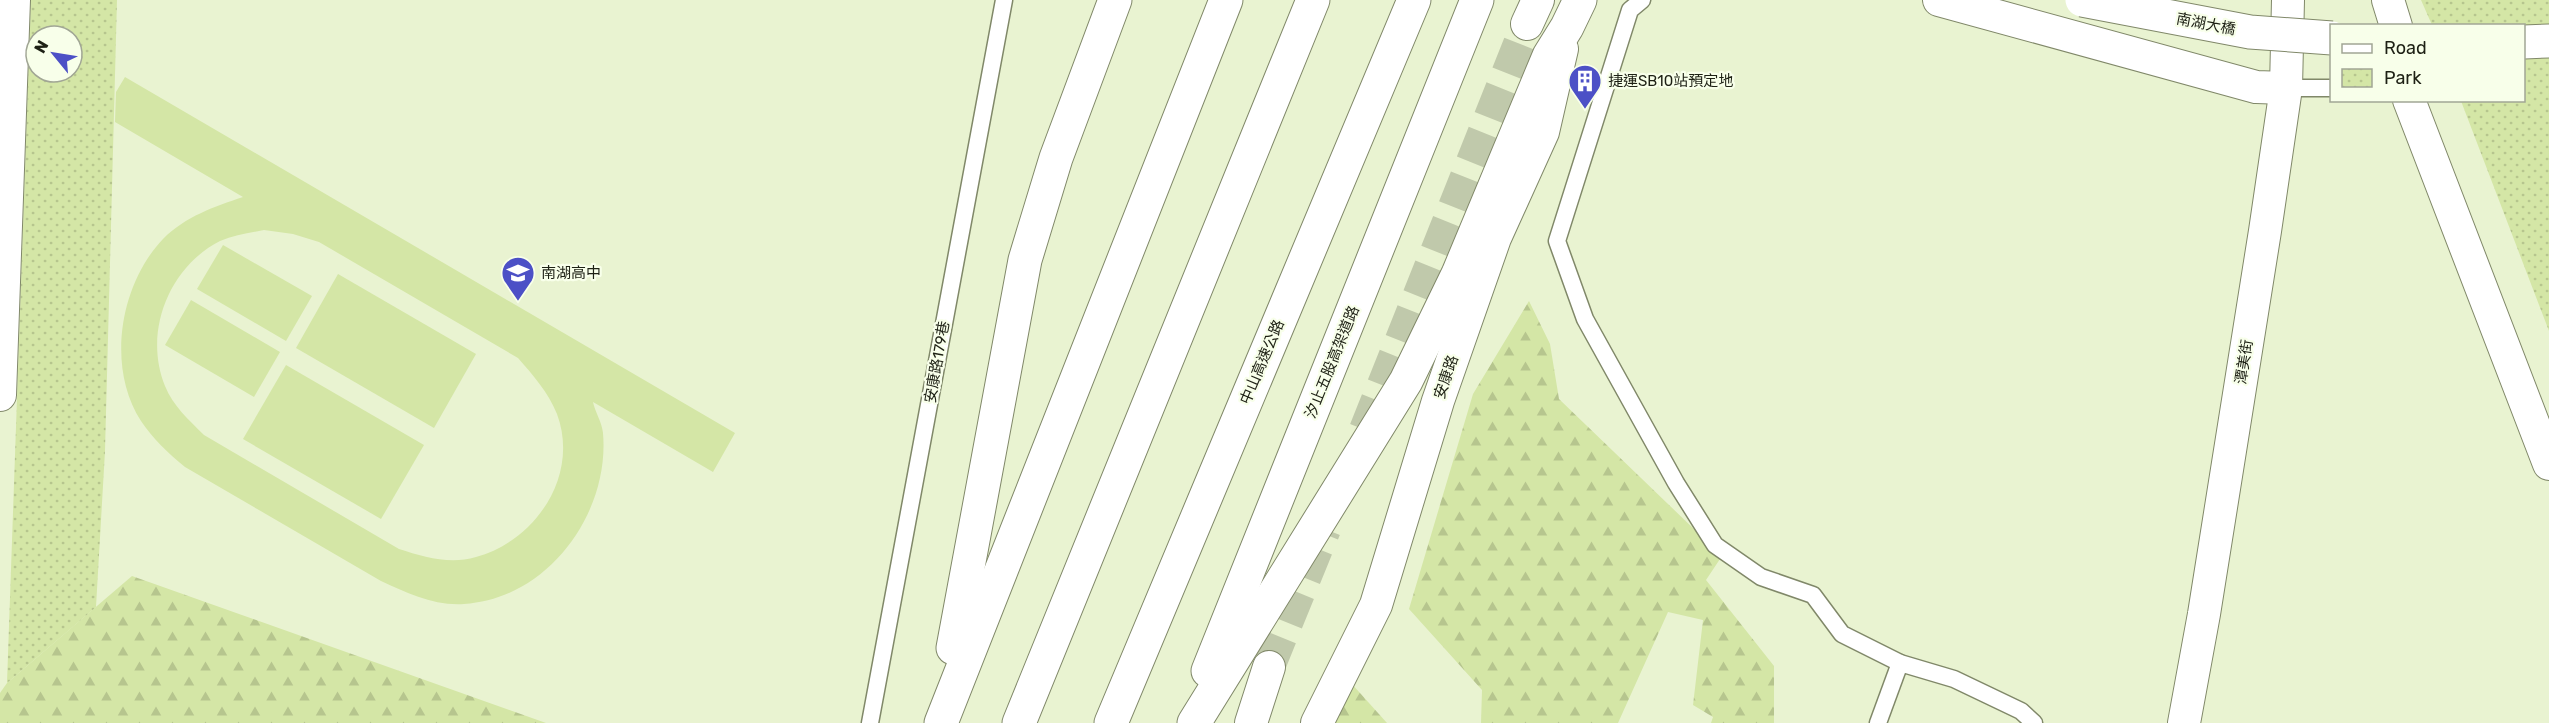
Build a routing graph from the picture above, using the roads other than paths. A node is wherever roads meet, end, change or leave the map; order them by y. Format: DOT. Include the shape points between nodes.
graph roads {
  1 [pos="14,0"];
  2 [pos="1004,0"];
  3 [pos="1115,0"];
  4 [pos="1226,0"];
  5 [pos="1313,0"];
  6 [pos="1414,0"];
  7 [pos="1477,0"];
  8 [pos="1642,0"];
  9 [pos="1939,0"];
  10 [pos="2082,0"];
  11 [pos="2288,0"];
  12 [pos="2388,0"];
  13 [pos="1573,14"];
  14 [pos="2395,24"];
  15 [pos="2330,38"];
  16 [pos="2549,41"];
  17 [pos="2525,42"];
  18 [pos="2286,88"];
  19 [pos="2330,88"];
  20 [pos="2410,102"];
  21 [pos="0,395"];
  22 [pos="2549,464"];
  23 [pos="1900,663"];
  24 [pos="1269,668"];
  25 [pos="870,723"];
  26 [pos="939,723"];
  27 [pos="1019,723"];
  28 [pos="1111,723"];
  29 [pos="1187,723"];
  30 [pos="1194,723"];
  31 [pos="1251,723"];
  32 [pos="1317,723"];
  33 [pos="1878,723"];
  34 [pos="2034,723"];
  35 [pos="2184,723"];
  1 -- 21 [label="street"];
  2 -- 25 [label="lane, 安康路179巷"];
  3 -- 26 [label="main road" via="1056,158 1025,260"];
  4 -- 26 [label="main road"];
  5 -- 27 [label="main road"];
  6 -- 28 [label="main road, 中山高速公路"];
  7 -- 29 [label="main road, 汐止五股高架道路"];
  8 -- 23 [label="lane" via="1630,10 1557,241 1586,319 1714,545 1761,577 1814,595 1842,633"];
  9 -- 18 [label="street" via="2256,87"];
  10 -- 15 [label="main road, 南湖大橋, bridge" via="2250,32"];
  11 -- 18 [label="street, 潭美街"];
  12 -- 14 [label="street"];
  13 -- 30 [label="main road" via="1549,56 1458,274 1406,381"];
  13 -- 32 [label="street, 安康路" via="1543,132 1491,249 1438,401 1376,605"];
  16 -- 17 [label="main road"];
  18 -- 19 [label="lane"];
  18 -- 35 [label="street, 潭美街"];
  20 -- 22 [label="street"];
  23 -- 33 [label="lane"];
  23 -- 34 [label="lane" via="1954,680 2021,711"];
  24 -- 31 [label="street"];
}
